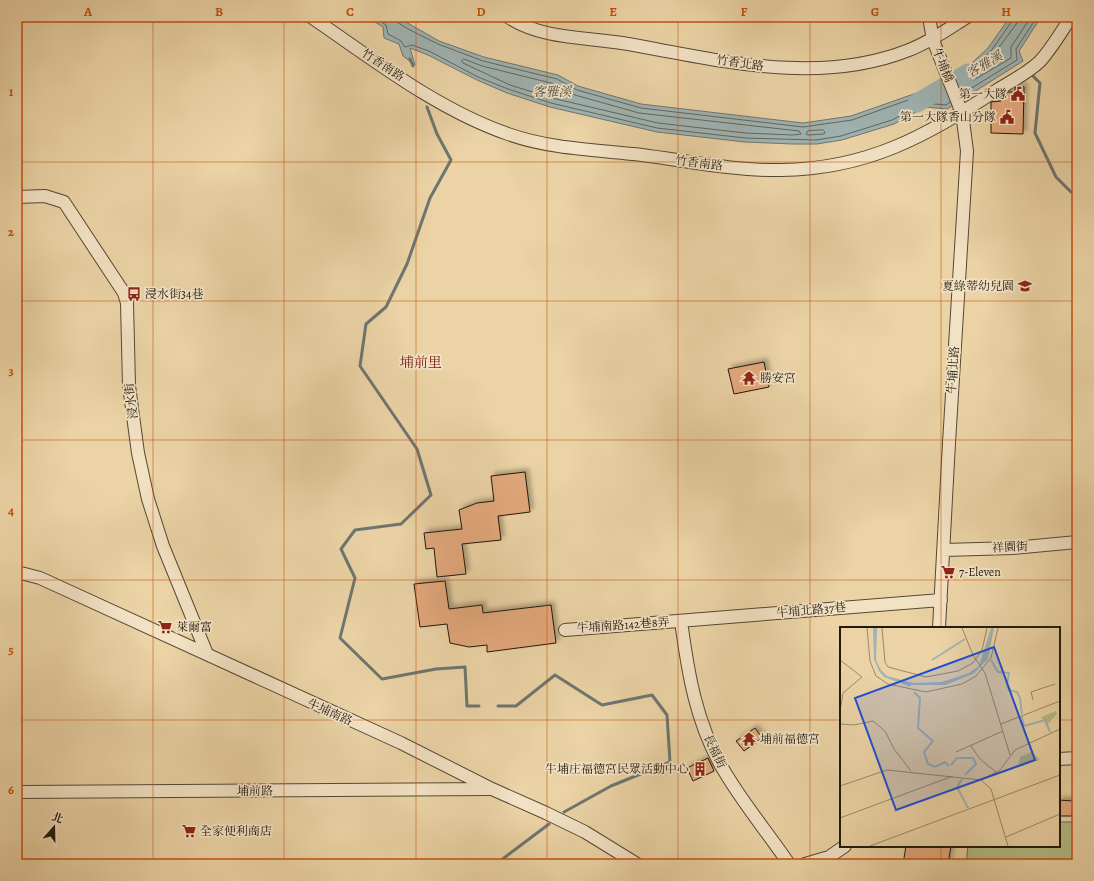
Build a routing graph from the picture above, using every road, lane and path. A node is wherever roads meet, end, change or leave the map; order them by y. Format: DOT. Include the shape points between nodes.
graph roads {
  1 [pos="311,17"];
  2 [pos="508,17"];
  3 [pos="929,17"];
  4 [pos="967,17"];
  5 [pos="1071,17"];
  6 [pos="933,40"];
  7 [pos="962,113"];
  8 [pos="17,196"];
  9 [pos="1077,542"];
  10 [pos="944,550"];
  11 [pos="17,572"];
  12 [pos="941,600"];
  13 [pos="681,621"];
  14 [pos="939,627"];
  15 [pos="565,630"];
  16 [pos="207,654"];
  17 [pos="1077,758"];
  18 [pos="1060,759"];
  19 [pos="492,789"];
  20 [pos="17,792"];
  21 [pos="844,847"];
  22 [pos="637,864"];
  23 [pos="789,864"];
  24 [pos="805,864"];
  1 -- 7 [label="street, 竹香南路" via="426,94 465,116 508,134 540,143 711,165 787,170 823,167 891,150 915,140"];
  2 -- 6 [label="street, 竹香北路" via="546,34 598,39 782,69 854,65 909,51"];
  3 -- 6 [label="street"];
  4 -- 6 [label="street, 竹香北路"];
  5 -- 7 [label="street, 竹香南路" via="1041,61"];
  6 -- 7 [label="street, 牛埔橋"];
  7 -- 10 [label="street, 牛埔北路" via="968,151"];
  8 -- 16 [label="street, 浸水街" via="45,196 64,202 124,293 127,303 129,386 145,484 163,546"];
  9 -- 10 [label="street, 祥園街" via="1013,548"];
  10 -- 12 [label="street, 牛埔北路"];
  11 -- 16 [label="street, 牛埔南路" via="40,578"];
  12 -- 13 [label="street, 牛埔北路37巷"];
  12 -- 14 [label="street, 牛埔北路"];
  13 -- 15 [label="street, 牛埔南路142巷8弄"];
  13 -- 23 [label="street, 長福街" via="692,690 708,739 723,770"];
  16 -- 19 [label="street, 牛埔南路" via="400,743"];
  17 -- 18 [label="street"];
  19 -- 20 [label="street, 埔前路"];
  19 -- 22 [label="street, 牛埔南路" via="585,832"];
  21 -- 24 [label="street" via="829,857"];
}
